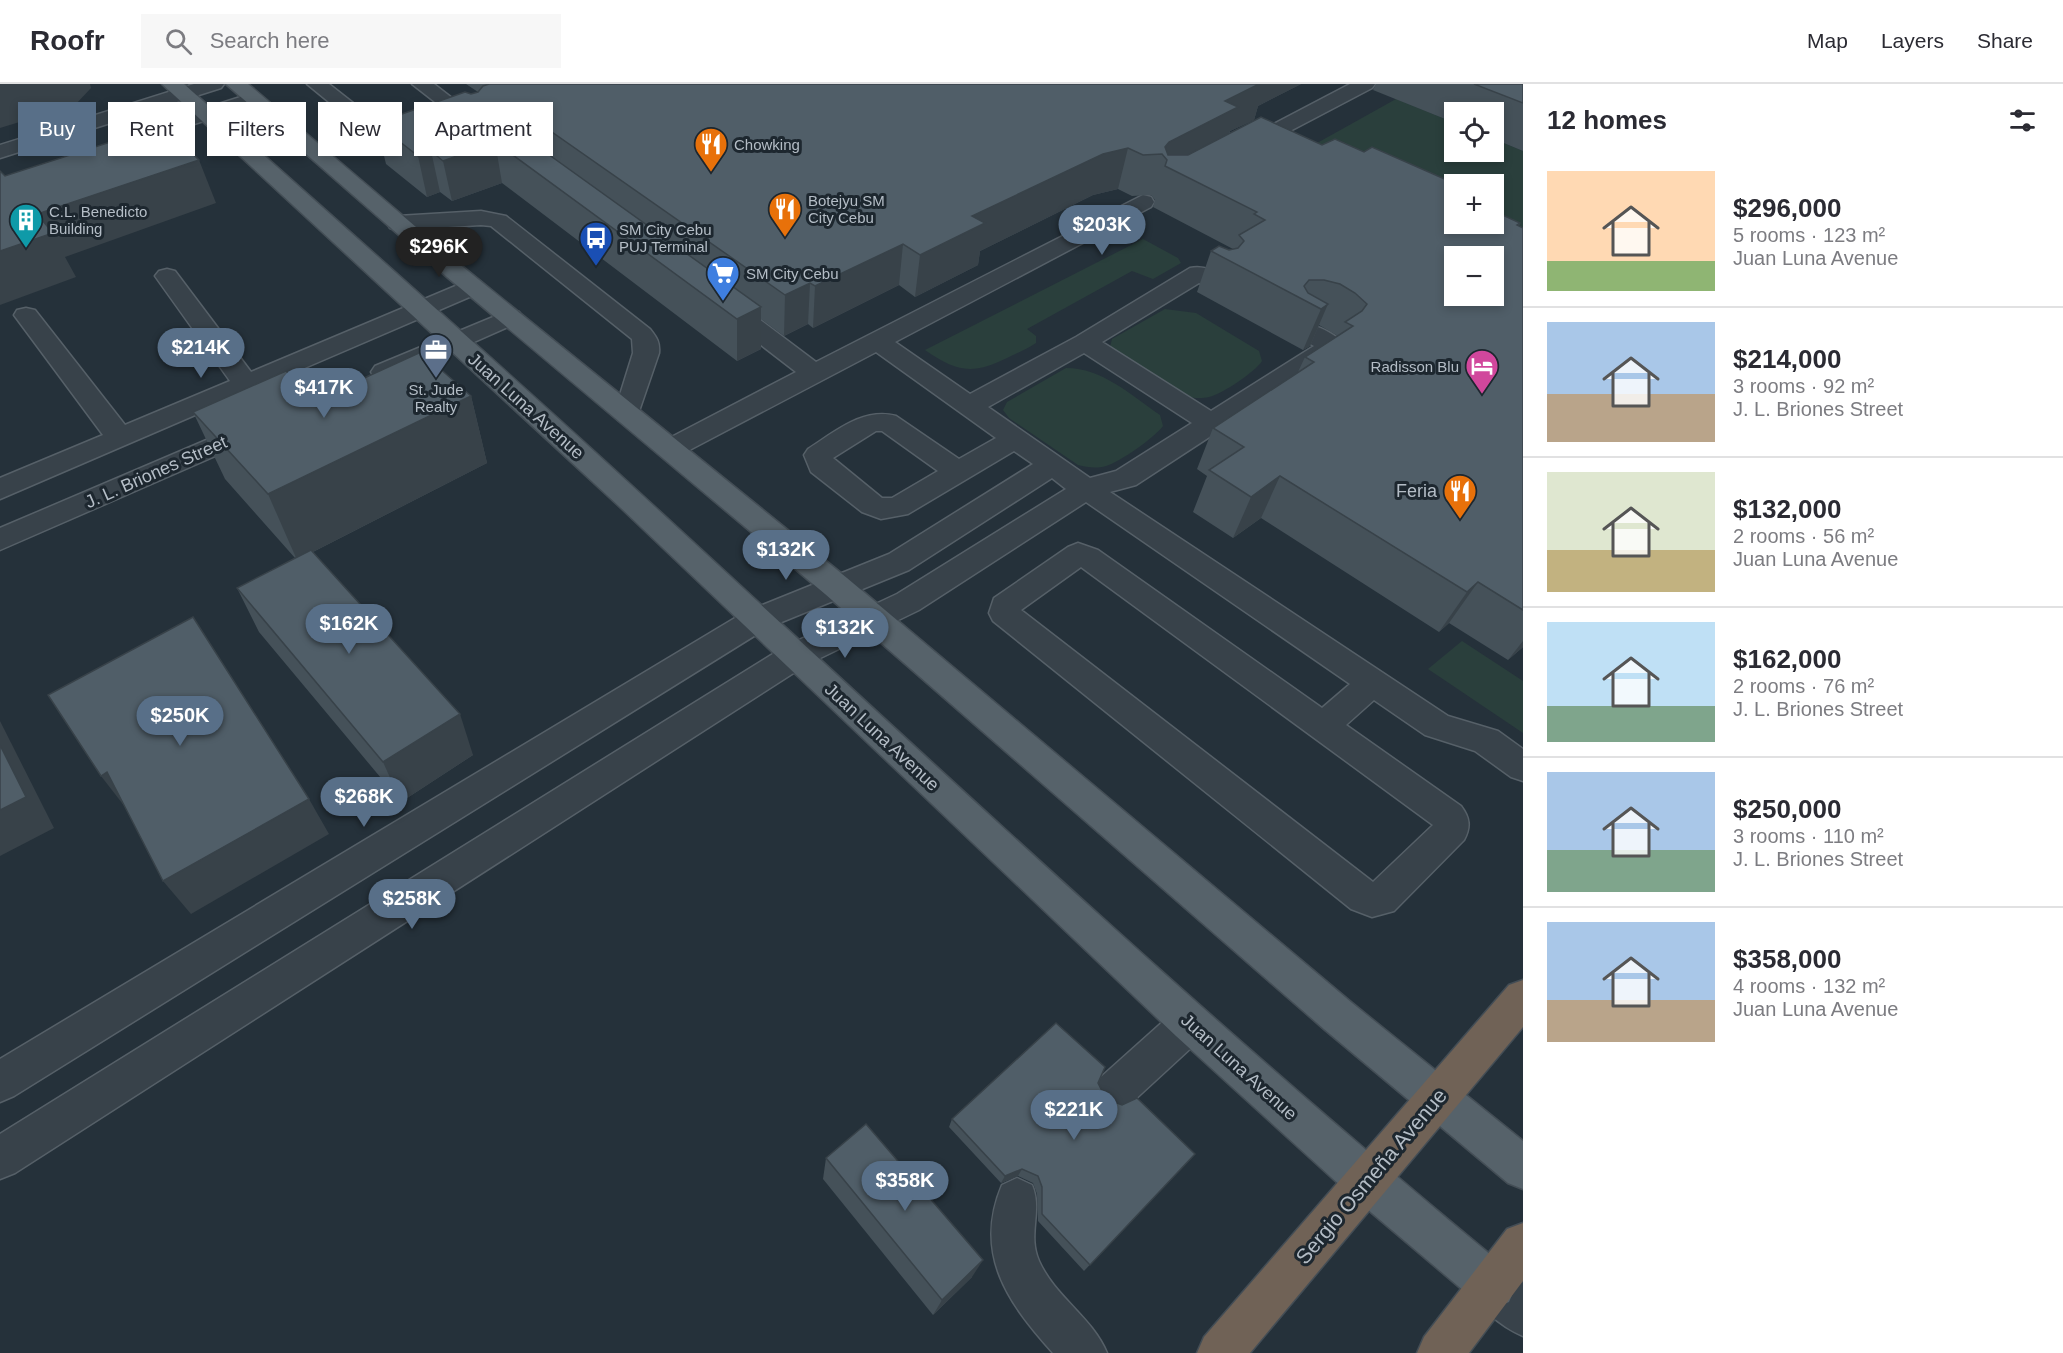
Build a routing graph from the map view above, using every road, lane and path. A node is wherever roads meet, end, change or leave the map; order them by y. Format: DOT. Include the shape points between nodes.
graph roads {
  1 [pos="214,84"];
  2 [pos="236,84"];
  3 [pos="316,84"];
  4 [pos="422,84"];
  5 [pos="1330,84"];
  6 [pos="1357,88"];
  7 [pos="177,89"];
  8 [pos="253,99"];
  9 [pos="446,102"];
  10 [pos="204,115"];
  11 [pos="414,133"];
  12 [pos="102,147"];
  13 [pos="0,152"];
  14 [pos="1218,161"];
  15 [pos="1143,202"];
  16 [pos="398,223"];
  17 [pos="167,276"];
  18 [pos="1215,282"];
  19 [pos="473,287"];
  20 [pos="712,296"];
  21 [pos="420,309"];
  22 [pos="26,315"];
  23 [pos="510,317"];
  24 [pos="1301,329"];
  25 [pos="455,341"];
  26 [pos="877,342"];
  27 [pos="1085,342"];
  28 [pos="815,374"];
  29 [pos="246,384"];
  30 [pos="357,384"];
  31 [pos="969,406"];
  32 [pos="627,414"];
  33 [pos="271,422"];
  34 [pos="1211,423"];
  35 [pos="120,438"];
  36 [pos="1015,439"];
  37 [pos="670,449"];
  38 [pos="1052,465"];
  39 [pos="959,473"];
  40 [pos="0,489"];
  41 [pos="1086,489"];
  42 [pos="0,540"];
  43 [pos="836,586"];
  44 [pos="873,618"];
  45 [pos="756,620"];
  46 [pos="795,656"];
  47 [pos="1372,683"];
  48 [pos="1323,726"];
  49 [pos="1523,767"];
  50 [pos="1523,998"];
  51 [pos="1190,1023"];
  52 [pos="0,1082"];
  53 [pos="1115,1091"];
  54 [pos="1437,1097"];
  55 [pos="0,1158"];
  56 [pos="1523,1168"];
  57 [pos="1368,1182"];
  58 [pos="1017,1200"];
  59 [pos="1523,1245"];
  60 [pos="1508,1300"];
  61 [pos="1084,1353"];
  62 [pos="1220,1353"];
  63 [pos="1440,1353"];
  1 -- 7 [label="street"];
  2 -- 8 [label="main road"];
  3 -- 11 [label="street" via="386,140"];
  4 -- 9 [label="street"];
  5 -- 6 [label="street"];
  6 -- 14 [label="street"];
  7 -- 10 [label="main road, Juan Luna Avenue"];
  7 -- 13 [label="street"];
  8 -- 10 [label="street"];
  8 -- 16 [label="main road"];
  10 -- 12 [label="street"];
  10 -- 21 [label="main road, Juan Luna Avenue"];
  15 -- 26 [label="street"];
  16 -- 19 [label="main road"];
  16 -- 32 [label="street" via="481,218 498,221 641,334 647,342 646,353"];
  17 -- 29 [label="street"];
  18 -- 27 [label="street" via="1198,273"];
  19 -- 21 [label="street"];
  19 -- 23 [label="main road"];
  20 -- 28 [label="street"];
  21 -- 25 [label="main road, Juan Luna Avenue"];
  21 -- 29 [label="street"];
  22 -- 35 [label="street"];
  23 -- 25 [label="street"];
  23 -- 32 [label="main road"];
  24 -- 34 [label="street" via="1332,346"];
  25 -- 30 [label="street"];
  25 -- 45 [label="main road, Juan Luna Avenue"];
  26 -- 28 [label="street"];
  26 -- 31 [label="street"];
  27 -- 31 [label="street"];
  27 -- 34 [label="street"];
  28 -- 37 [label="street"];
  29 -- 35 [label="street"];
  31 -- 36 [label="street"];
  32 -- 37 [label="main road"];
  33 -- 42 [label="street, J. L. Briones Street"];
  34 -- 41 [label="street" via="1125,478"];
  35 -- 40 [label="street"];
  36 -- 38 [label="street"];
  36 -- 39 [label="street"];
  37 -- 43 [label="main road"];
  38 -- 41 [label="street"];
  38 -- 43 [label="street" via="899,562"];
  41 -- 44 [label="street" via="937,585"];
  41 -- 47 [label="street"];
  43 -- 44 [label="main road"];
  43 -- 45 [label="street"];
  44 -- 46 [label="street"];
  44 -- 54 [label="main road"];
  45 -- 46 [label="main road, Juan Luna Avenue"];
  45 -- 52 [label="street"];
  46 -- 51 [label="main road, Juan Luna Avenue"];
  46 -- 55 [label="street"];
  47 -- 48 [label="street"];
  47 -- 49 [label="street" via="1437,726 1472,734"];
  48 -- 48 [label="street" via="1084,555 1074,556 1003,608 1006,615 1345,882 1367,899 1377,901 1452,829 1452,821"];
  50 -- 54 [label="highway, Sergio Osmeña Avenue"];
  51 -- 53 [label="street"];
  51 -- 57 [label="main road, Juan Luna Avenue"];
  54 -- 56 [label="main road"];
  54 -- 57 [label="highway, Sergio Osmeña Avenue"];
  57 -- 60 [label="main road, Juan Luna Avenue"];
  57 -- 62 [label="highway, Sergio Osmeña Avenue"];
  58 -- 61 [label="street" via="1012,1234 1017,1261 1028,1287"];
  59 -- 60 [label="highway"];
  60 -- 63 [label="highway"];
}
